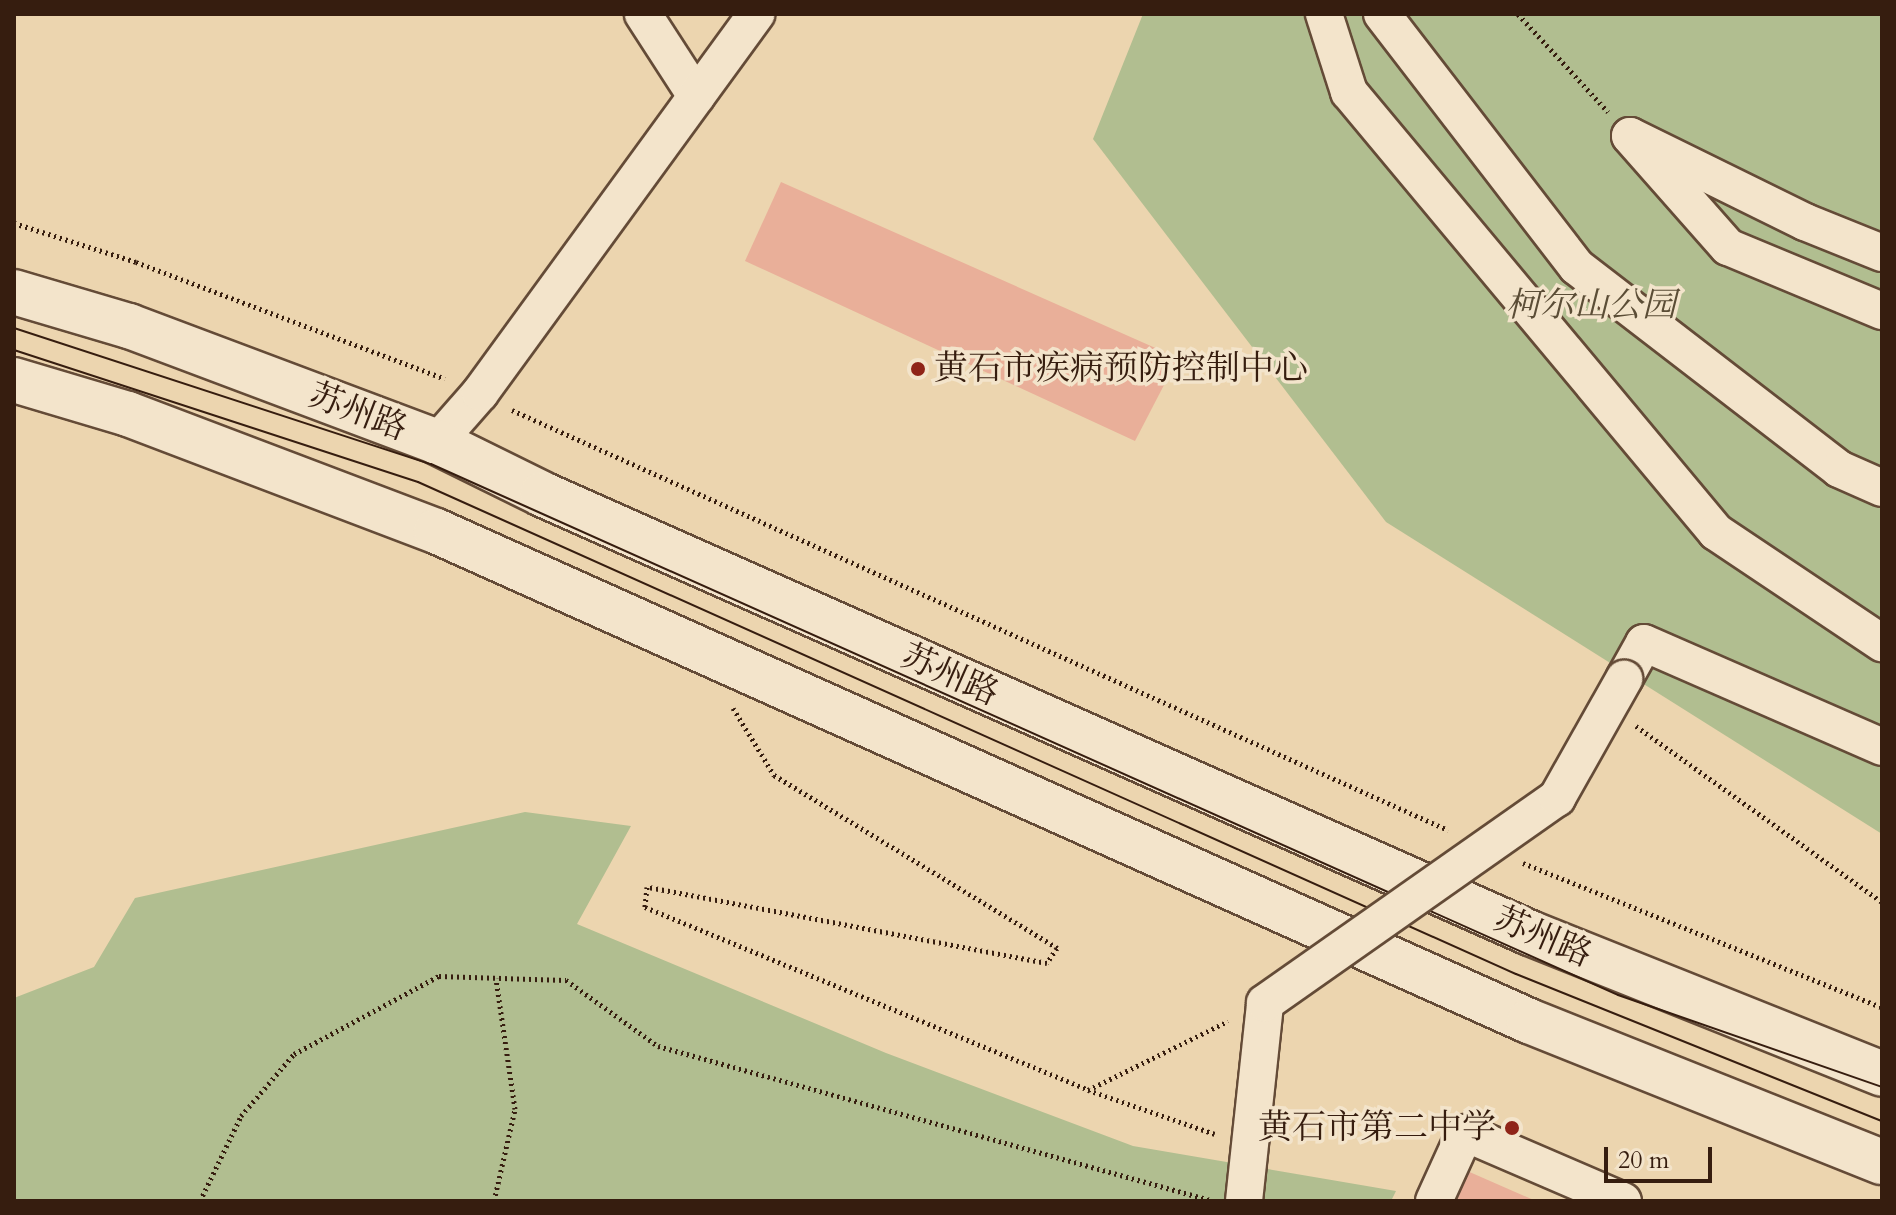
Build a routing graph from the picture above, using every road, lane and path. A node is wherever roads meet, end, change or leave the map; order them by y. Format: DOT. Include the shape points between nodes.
graph roads {
  1 [pos="643,14"];
  2 [pos="756,14"];
  3 [pos="1324,14"];
  4 [pos="1382,14"];
  5 [pos="1518,14"];
  6 [pos="696,96"];
  7 [pos="1630,136"];
  8 [pos="14,223"];
  9 [pos="1882,253"];
  10 [pos="14,292"];
  11 [pos="1882,311"];
  12 [pos="14,380"];
  13 [pos="480,393"];
  14 [pos="437,442"];
  15 [pos="1882,488"];
  16 [pos="1882,643"];
  17 [pos="698,652"];
  18 [pos="1624,679"];
  19 [pos="1882,747"];
  20 [pos="1450,831"];
  21 [pos="1508,856"];
  22 [pos="1882,902"];
  23 [pos="496,978"];
  24 [pos="1265,1003"];
  25 [pos="1882,1007"];
  26 [pos="1882,1074"];
  27 [pos="1088,1090"];
  28 [pos="1250,1146"];
  29 [pos="1882,1162"];
  30 [pos="200,1201"];
  31 [pos="494,1201"];
  32 [pos="1214,1201"];
  33 [pos="1244,1201"];
  34 [pos="1434,1201"];
  35 [pos="1623,1201"];
  1 -- 6 [label="street"];
  2 -- 6 [label="street"];
  3 -- 16 [label="street" via="1349,92 1716,532"];
  4 -- 15 [label="street" via="1577,267 1839,469"];
  5 -- 7 [label="path"];
  6 -- 13 [label="street"];
  7 -- 9 [label="street" via="1805,222"];
  7 -- 11 [label="street" via="1728,247"];
  8 -- 13 [label="path" via="136,262"];
  10 -- 14 [label="main road, 苏州路" via="129,326"];
  12 -- 17 [label="main road" via="128,414 436,531"];
  13 -- 14 [label="street"];
  13 -- 20 [label="path" via="564,437"];
  14 -- 26 [label="main road, 苏州路" via="542,494 1530,933"];
  17 -- 27 [label="path" via="774,775 1057,948 1047,963 647,887 645,907"];
  17 -- 29 [label="main road" via="1529,1021"];
  18 -- 19 [label="street" via="1644,643"];
  18 -- 22 [label="path" via="1636,728"];
  18 -- 24 [label="street, bridge" via="1557,798"];
  21 -- 25 [label="path"];
  23 -- 30 [label="path" via="439,976 294,1054 241,1116"];
  23 -- 31 [label="path" via="515,1109"];
  23 -- 32 [label="path" via="566,980 658,1046"];
  24 -- 27 [label="path"];
  24 -- 28 [label="street, bridge"];
  27 -- 28 [label="path"];
  28 -- 33 [label="street, bridge"];
  34 -- 35 [label="street" via="1465,1133"];
}
